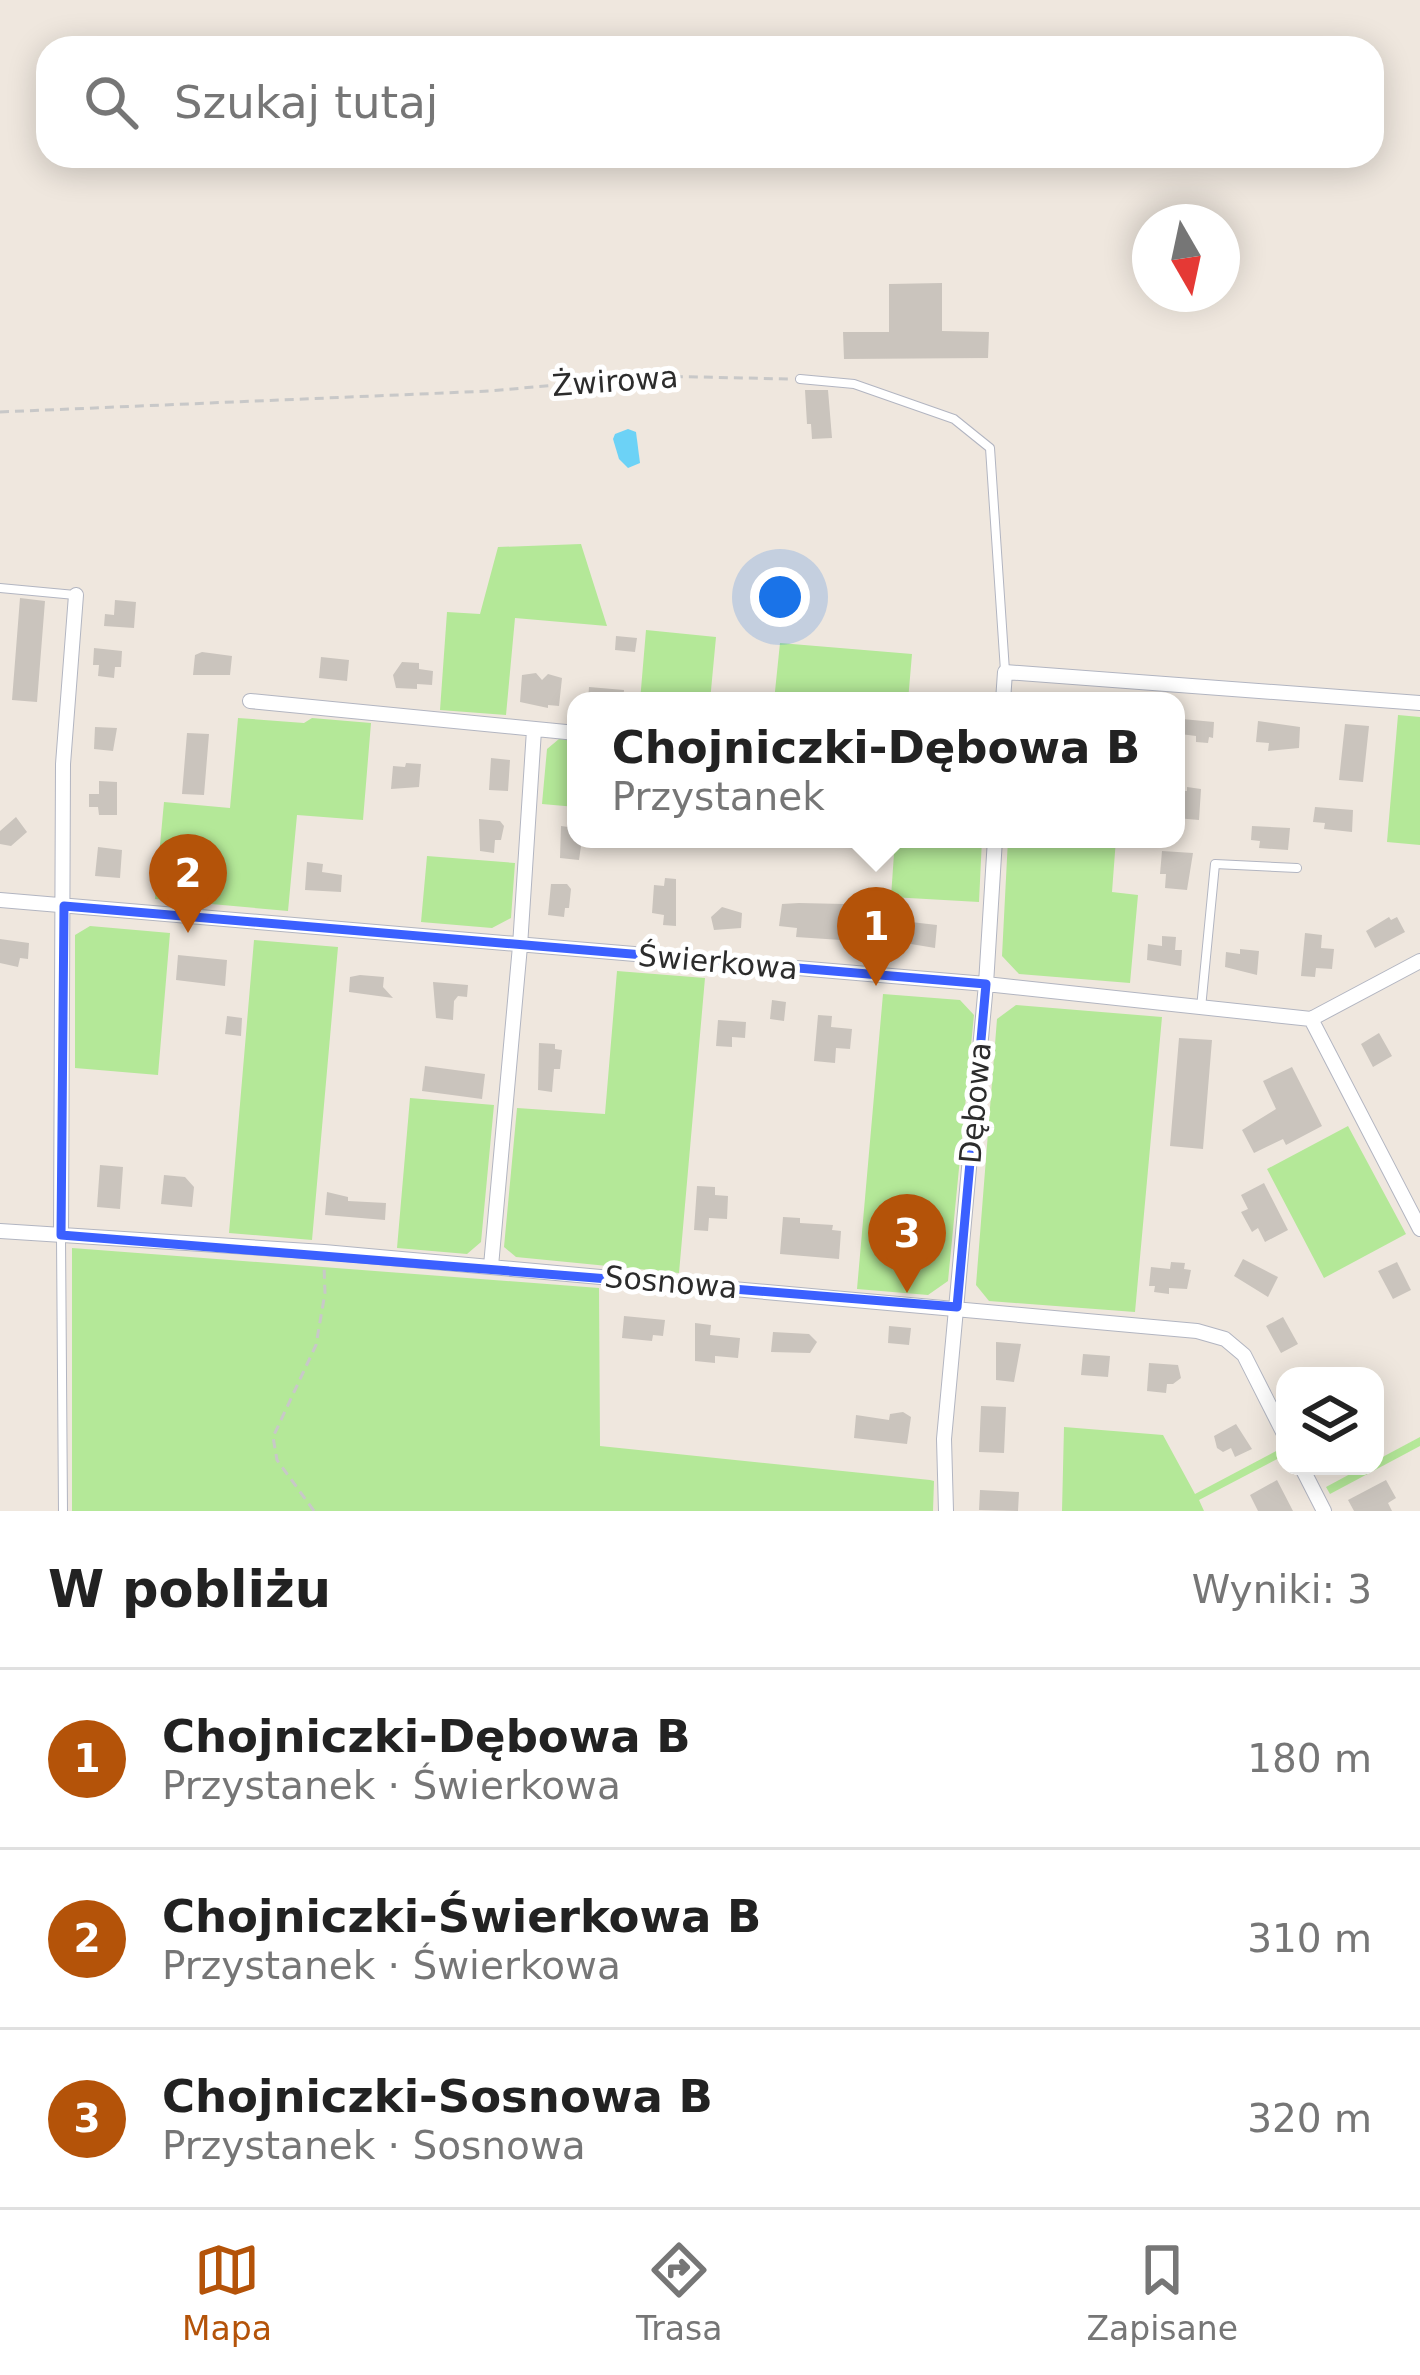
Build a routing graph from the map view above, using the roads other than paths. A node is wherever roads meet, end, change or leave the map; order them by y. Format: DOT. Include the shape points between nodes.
graph roads {
  1 [pos="800,379"];
  2 [pos="0,588"];
  3 [pos="76,596"];
  4 [pos="1005,672"];
  5 [pos="1004,692"];
  6 [pos="250,701"];
  7 [pos="1420,703"];
  8 [pos="534,730"];
  9 [pos="567,732"];
  10 [pos="994,848"];
  11 [pos="1297,868"];
  12 [pos="0,900"];
  13 [pos="64,906"];
  14 [pos="520,946"];
  15 [pos="1420,962"];
  16 [pos="986,984"];
  17 [pos="1201,1010"];
  18 [pos="1311,1019"];
  19 [pos="1420,1229"];
  20 [pos="0,1231"];
  21 [pos="62,1235"];
  22 [pos="491,1266"];
  23 [pos="957,1307"];
  24 [pos="1276,1418"];
  25 [pos="1305,1475"];
  26 [pos="64,1511"];
  27 [pos="946,1511"];
  28 [pos="1324,1511"];
  1 -- 4 [label="lane" via="854,384 954,419 990,448"];
  2 -- 3 [label="lane"];
  3 -- 13 [label="street" via="63,764"];
  4 -- 5 [label="street"];
  4 -- 7 [label="street"];
  6 -- 8 [label="street"];
  8 -- 9 [label="street"];
  8 -- 14 [label="street"];
  10 -- 16 [label="street, Dębowa"];
  11 -- 17 [label="lane" via="1215,864"];
  12 -- 13 [label="street, Świerkowa"];
  13 -- 14 [label="street, Świerkowa"];
  13 -- 21 [label="street"];
  14 -- 16 [label="street, Świerkowa"];
  14 -- 22 [label="street"];
  15 -- 18 [label="street"];
  16 -- 17 [label="street, Świerkowa"];
  16 -- 23 [label="street, Dębowa"];
  17 -- 18 [label="street, Świerkowa"];
  18 -- 19 [label="street"];
  20 -- 21 [label="street, Sosnowa"];
  21 -- 22 [label="street, Sosnowa"];
  21 -- 26 [label="lane"];
  22 -- 23 [label="street, Sosnowa"];
  23 -- 24 [label="street, Sosnowa" via="1226,1339 1244,1355"];
  23 -- 27 [label="street, Dębowa"];
  25 -- 28 [label="street"];
}
